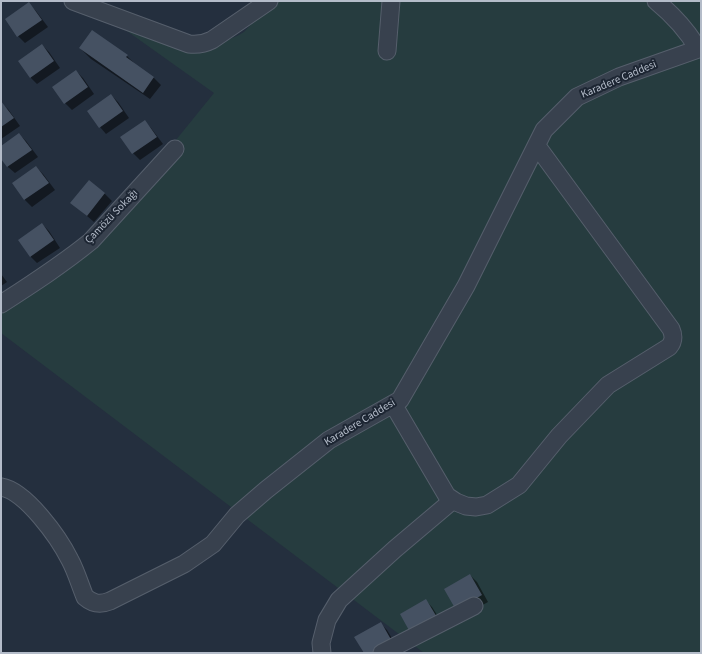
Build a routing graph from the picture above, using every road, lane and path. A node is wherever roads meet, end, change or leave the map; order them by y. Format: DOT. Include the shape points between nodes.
graph roads {
  1 [pos="73,1"];
  2 [pos="269,1"];
  3 [pos="391,1"];
  4 [pos="656,1"];
  5 [pos="700,48"];
  6 [pos="387,51"];
  7 [pos="536,146"];
  8 [pos="175,149"];
  9 [pos="1,304"];
  10 [pos="393,404"];
  11 [pos="1,487"];
  12 [pos="453,500"];
  13 [pos="474,606"];
  14 [pos="322,653"];
  15 [pos="382,653"];
  1 -- 2 [label="street" via="189,44 212,40"];
  3 -- 6 [label="street"];
  4 -- 5 [label="street" via="678,21"];
  5 -- 7 [label="street, Karadere Caddesi" via="619,77 577,97 544,130"];
  7 -- 10 [label="street, Karadere Caddesi" via="466,286 400,400"];
  7 -- 12 [label="street" via="674,336 669,347 608,385 558,436 519,484 487,505 466,506"];
  8 -- 9 [label="street, Çamözü Sokağı" via="91,240"];
  10 -- 11 [label="street, Karadere Caddesi" via="329,440 237,515 212,544 184,564 105,604 94,603 85,597 70,560 49,526 16,493"];
  10 -- 12 [label="street" via="448,496"];
  12 -- 14 [label="street" via="339,600 327,620 321,643"];
  13 -- 15 [label="street"];
}
